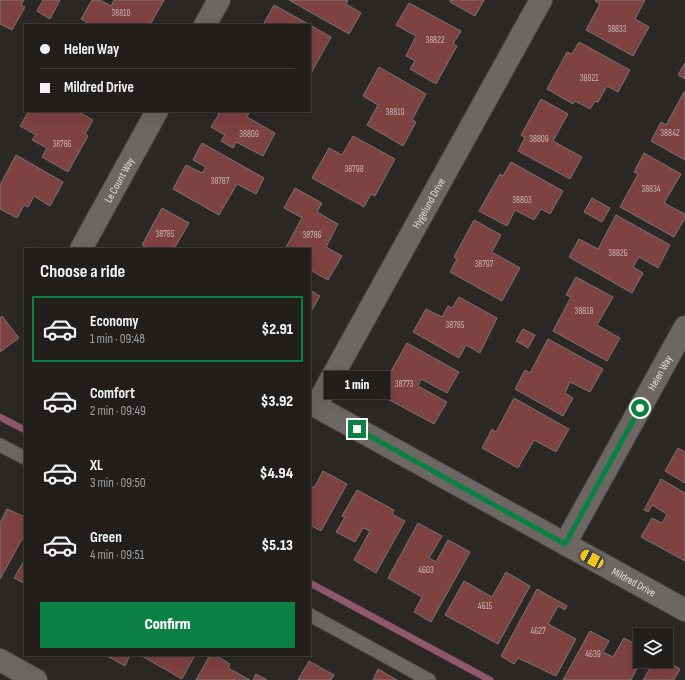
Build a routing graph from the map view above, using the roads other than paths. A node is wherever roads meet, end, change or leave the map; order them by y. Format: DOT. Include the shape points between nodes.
graph roads {
  1 [pos="219,0"];
  2 [pos="541,0"];
  3 [pos="206,24"];
  4 [pos="157,112"];
  5 [pos="82,248"];
  6 [pos="685,327"];
  7 [pos="313,404"];
  8 [pos="0,445"];
  9 [pos="24,457"];
  10 [pos="565,544"];
  11 [pos="685,610"];
  12 [pos="311,616"];
  13 [pos="0,660"];
  14 [pos="36,680"];
  15 [pos="429,680"];
  1 -- 3 [label="street"];
  2 -- 7 [label="street, Hygelund Drive"];
  4 -- 5 [label="street, Le Count Way"];
  6 -- 10 [label="street, Helen Way"];
  7 -- 10 [label="street, Mildred Drive"];
  8 -- 9 [label="lane"];
  10 -- 11 [label="street, Mildred Drive"];
  12 -- 15 [label="lane"];
  13 -- 14 [label="street"];
}
